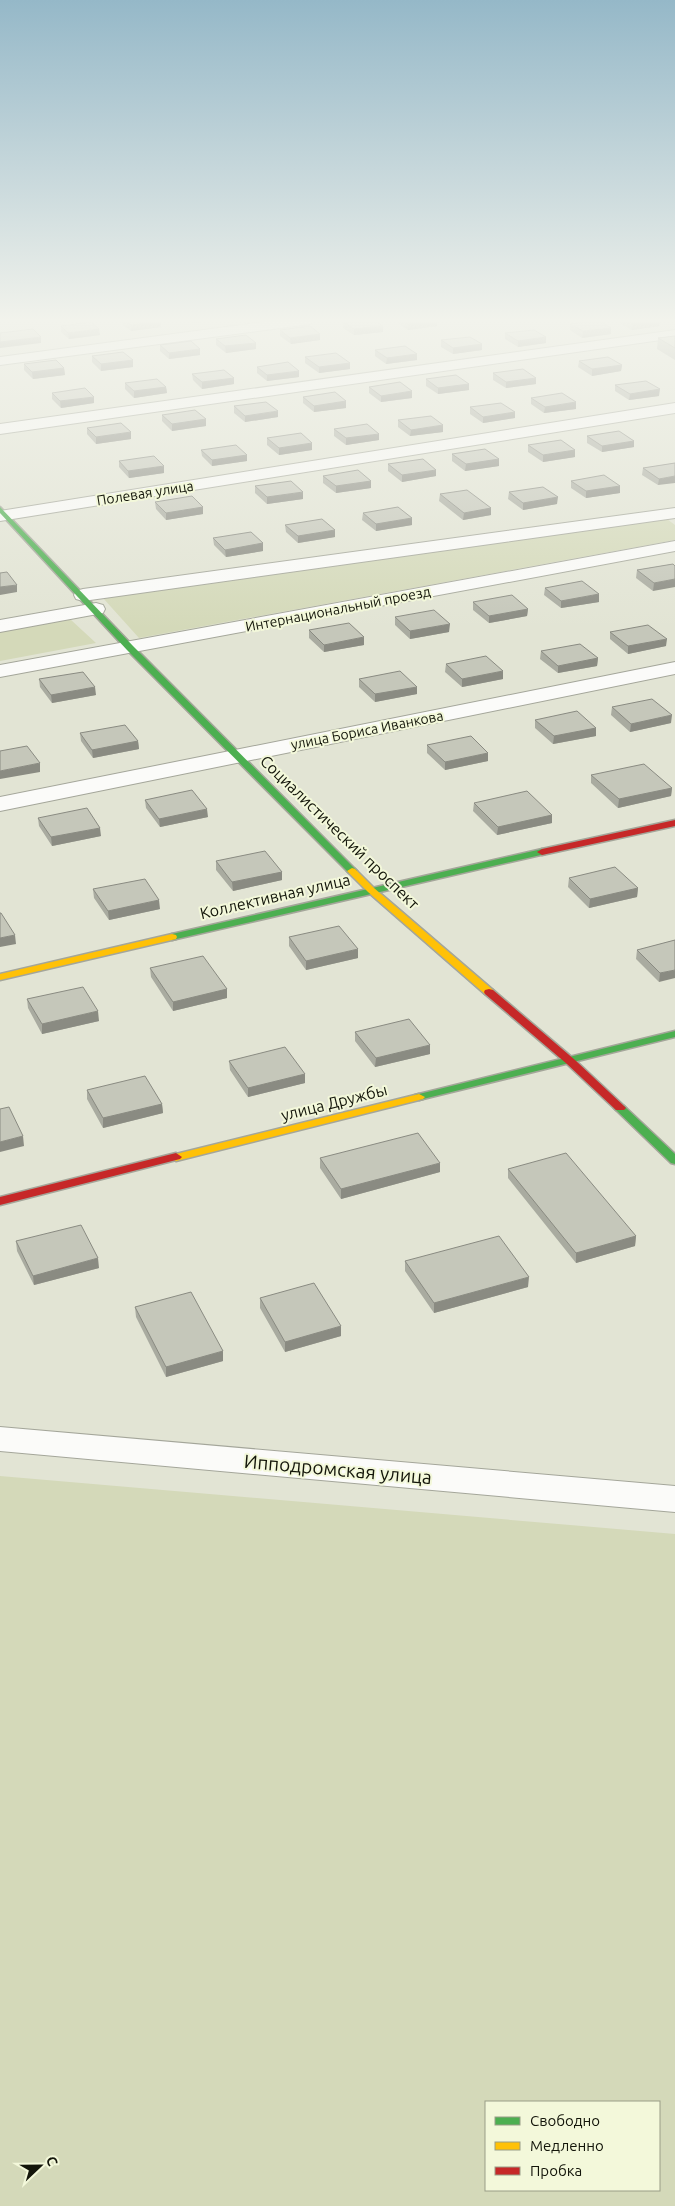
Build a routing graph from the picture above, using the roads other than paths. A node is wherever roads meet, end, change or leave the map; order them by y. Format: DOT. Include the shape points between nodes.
graph roads {
  1 [pos="43,423"];
  2 [pos="580,423"];
  3 [pos="0,429"];
  4 [pos="675,513"];
  5 [pos="2,514"];
  6 [pos="675,546"];
  7 [pos="82,595"];
  8 [pos="96,609"];
  9 [pos="0,626"];
  10 [pos="130,648"];
  11 [pos="675,668"];
  12 [pos="0,671"];
  13 [pos="237,755"];
  14 [pos="0,804"];
  15 [pos="675,823"];
  16 [pos="371,890"];
  17 [pos="0,977"];
  18 [pos="675,1034"];
  19 [pos="571,1062"];
  20 [pos="675,1160"];
  21 [pos="0,1201"];
  22 [pos="0,1439"];
  23 [pos="675,1498"];
  1 -- 3 [label="street"];
  2 -- 5 [label="street, Полевая улица"];
  4 -- 7 [label="street"];
  5 -- 7 [label="street, Социалистический проспект"];
  6 -- 10 [label="street, Интернациональный проезд"];
  7 -- 8 [label="street, Социалистический проспект"];
  8 -- 9 [label="street"];
  8 -- 10 [label="street, Социалистический проспект"];
  10 -- 12 [label="street, Интернациональный проезд"];
  10 -- 13 [label="street, Социалистический проспект"];
  11 -- 13 [label="street, улица Бориса Иванкова"];
  13 -- 14 [label="street, улица Бориса Иванкова"];
  13 -- 16 [label="street, Социалистический проспект"];
  15 -- 16 [label="street, Коллективная улица"];
  16 -- 17 [label="street, Коллективная улица"];
  16 -- 19 [label="street, Социалистический проспект"];
  18 -- 19 [label="street, улица Дружбы"];
  19 -- 20 [label="street, Социалистический проспект"];
  19 -- 21 [label="street, улица Дружбы"];
  22 -- 23 [label="street, Ипподромская улица"];
}
